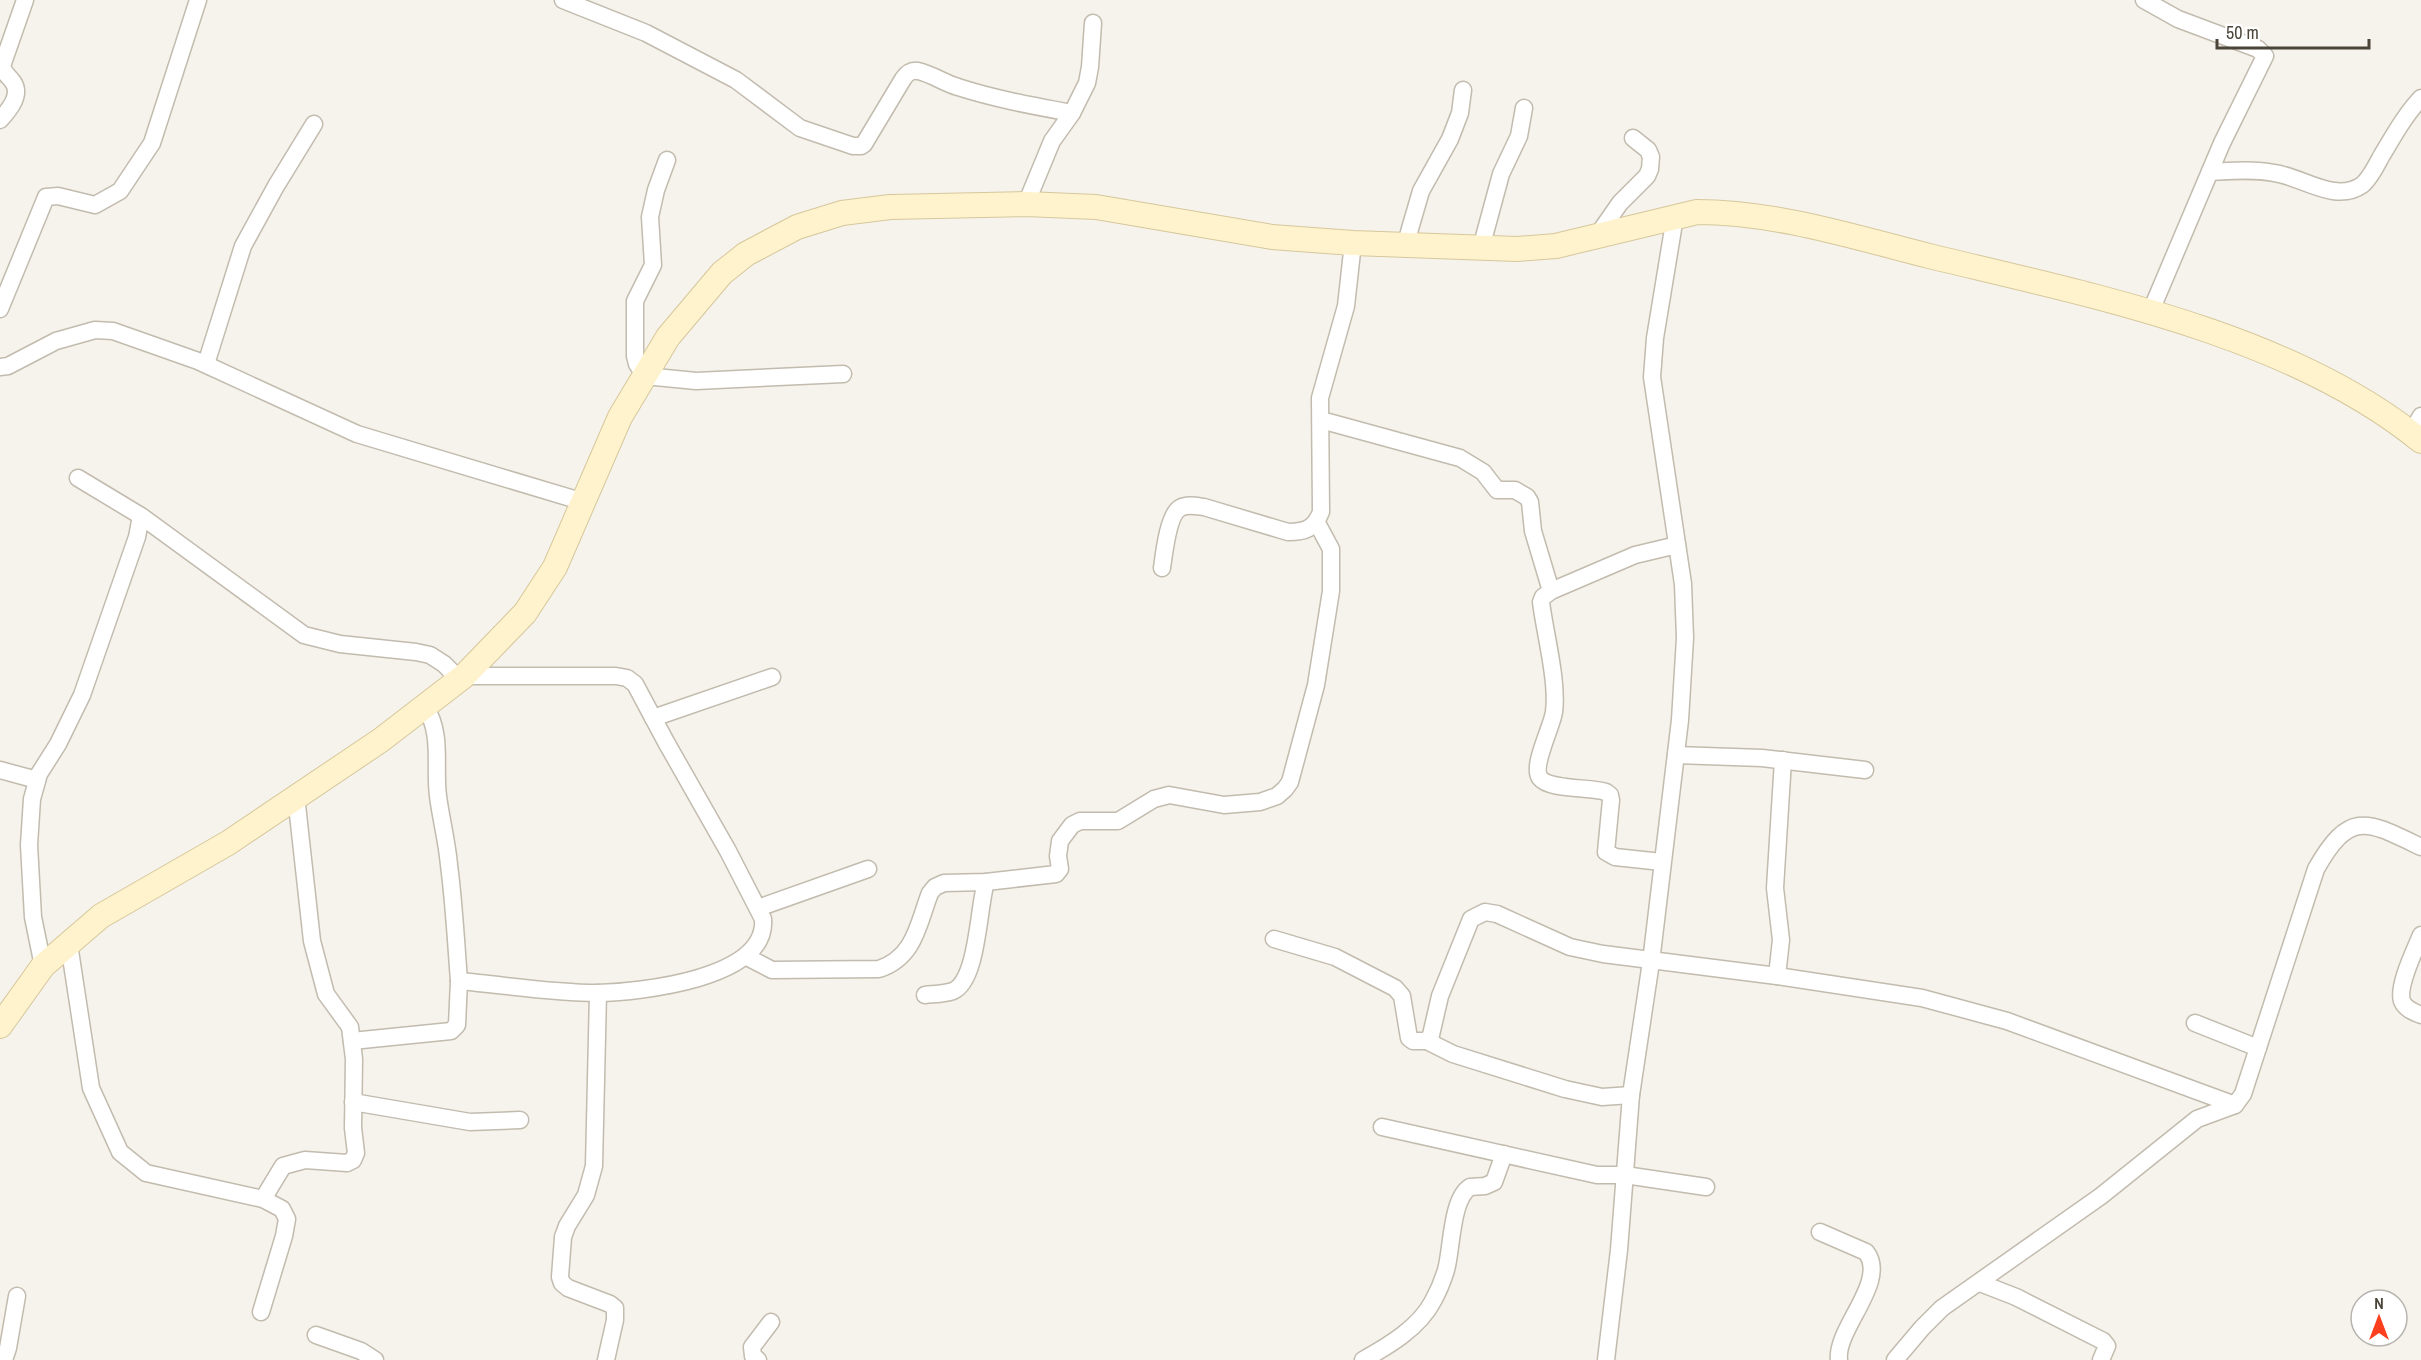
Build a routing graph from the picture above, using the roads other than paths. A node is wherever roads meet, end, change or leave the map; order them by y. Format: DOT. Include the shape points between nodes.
graph roads {
  1 [pos="25,0"];
  2 [pos="198,0"];
  3 [pos="562,0"];
  4 [pos="2144,0"];
  5 [pos="1093,23"];
  6 [pos="1462,90"];
  7 [pos="2421,98"];
  8 [pos="1524,108"];
  9 [pos="1072,113"];
  10 [pos="0,120"];
  11 [pos="314,124"];
  12 [pos="1632,138"];
  13 [pos="667,160"];
  14 [pos="2210,172"];
  15 [pos="1026,204"];
  16 [pos="1675,217"];
  17 [pos="1597,236"];
  18 [pos="1353,243"];
  19 [pos="1405,246"];
  20 [pos="1481,248"];
  21 [pos="0,309"];
  22 [pos="2150,313"];
  23 [pos="206,364"];
  24 [pos="0,367"];
  25 [pos="843,374"];
  26 [pos="645,376"];
  27 [pos="1321,420"];
  28 [pos="2418,430"];
  29 [pos="78,478"];
  30 [pos="584,502"];
  31 [pos="141,516"];
  32 [pos="1317,523"];
  33 [pos="1677,545"];
  34 [pos="1162,568"];
  35 [pos="1551,591"];
  36 [pos="772,677"];
  37 [pos="462,678"];
  38 [pos="425,706"];
  39 [pos="653,718"];
  40 [pos="1676,754"];
  41 [pos="1783,760"];
  42 [pos="0,770"];
  43 [pos="1865,770"];
  44 [pos="37,780"];
  45 [pos="296,796"];
  46 [pos="2421,847"];
  47 [pos="1662,862"];
  48 [pos="868,869"];
  49 [pos="986,882"];
  50 [pos="758,908"];
  51 [pos="2421,935"];
  52 [pos="1275,939"];
  53 [pos="69,944"];
  54 [pos="747,957"];
  55 [pos="1651,962"];
  56 [pos="44,966"];
  57 [pos="1777,976"];
  58 [pos="459,981"];
  59 [pos="598,993"];
  60 [pos="925,995"];
  61 [pos="2421,1015"];
  62 [pos="2195,1023"];
  63 [pos="0,1026"];
  64 [pos="352,1041"];
  65 [pos="1427,1041"];
  66 [pos="2258,1048"];
  67 [pos="1630,1095"];
  68 [pos="353,1102"];
  69 [pos="2235,1105"];
  70 [pos="520,1120"];
  71 [pos="1382,1127"];
  72 [pos="1504,1155"];
  73 [pos="1625,1175"];
  74 [pos="1706,1187"];
  75 [pos="263,1199"];
  76 [pos="1820,1232"];
  77 [pos="1980,1283"];
  78 [pos="17,1296"];
  79 [pos="261,1312"];
  80 [pos="771,1322"];
  81 [pos="316,1335"];
  82 [pos="4,1360"];
  83 [pos="375,1360"];
  84 [pos="606,1360"];
  85 [pos="758,1360"];
  86 [pos="1363,1360"];
  87 [pos="1606,1360"];
  88 [pos="1839,1360"];
  89 [pos="1895,1360"];
  90 [pos="2101,1360"];
  1 -- 10 [label="street" via="2,66 16,91 10,109"];
  2 -- 21 [label="street" via="152,143 120,191 95,206 58,196 46,197"];
  3 -- 9 [label="street" via="646,33 711,66 753,91 800,128 856,146 864,144 903,78 913,71 956,87"];
  4 -- 14 [label="street" via="2178,19 2258,49 2265,56"];
  5 -- 9 [label="street" via="1087,83"];
  6 -- 19 [label="street" via="1460,113 1421,191"];
  7 -- 14 [label="street" via="2362,185 2337,192 2275,173"];
  8 -- 20 [label="street" via="1519,136 1501,174"];
  9 -- 15 [label="street" via="1052,141"];
  11 -- 23 [label="street" via="243,246"];
  12 -- 17 [label="street" via="1648,150 1650,169"];
  13 -- 26 [label="street" via="651,210 653,265 635,301 635,356"];
  14 -- 22 [label="street"];
  15 -- 18 [label="street" via="1096,207 1272,237"];
  15 -- 26 [label="street" via="890,207 843,213 797,227 746,254 722,273 668,337"];
  16 -- 17 [label="street"];
  16 -- 22 [label="street" via="1714,212 1784,222"];
  16 -- 33 [label="street" via="1652,377"];
  17 -- 20 [label="street" via="1556,246"];
  18 -- 19 [label="street"];
  18 -- 27 [label="street" via="1346,306 1321,390"];
  19 -- 20 [label="street"];
  22 -- 28 [label="street" via="2271,353"];
  23 -- 24 [label="street" via="113,331 95,330 57,341"];
  23 -- 30 [label="street" via="357,434"];
  25 -- 26 [label="street" via="696,381"];
  26 -- 30 [label="street" via="620,417"];
  27 -- 32 [label="street" via="1321,512"];
  27 -- 35 [label="street" via="1460,458 1483,472 1497,490 1515,490 1527,497"];
  29 -- 31 [label="street"];
  30 -- 37 [label="street" via="555,567 525,613"];
  31 -- 37 [label="street" via="304,635 340,644 430,655"];
  31 -- 44 [label="street" via="82,694"];
  32 -- 34 [label="street" via="1311,529 1288,532 1204,507 1180,508 1172,516"];
  32 -- 49 [label="street" via="1331,549 1331,591 1316,685 1285,789 1260,802 1224,806 1169,795 1154,799 1118,820 1080,820 1060,841 1060,869 1056,874"];
  33 -- 35 [label="street" via="1635,555"];
  33 -- 40 [label="street" via="1685,638"];
  35 -- 47 [label="street" via="1541,602 1554,711 1539,760 1539,778 1559,786 1606,792 1611,800 1606,852 1615,857"];
  36 -- 39 [label="street"];
  37 -- 38 [label="street"];
  37 -- 39 [label="street" via="627,678 635,684"];
  38 -- 45 [label="street"];
  38 -- 58 [label="street" via="437,736 438,796 449,863"];
  39 -- 50 [label="street"];
  40 -- 41 [label="street"];
  40 -- 47 [label="street"];
  41 -- 43 [label="street"];
  41 -- 57 [label="street" via="1775,888 1781,940"];
  42 -- 44 [label="street"];
  44 -- 56 [label="street" via="29,845 33,917"];
  45 -- 53 [label="street" via="228,843 101,916"];
  45 -- 64 [label="street" via="312,941 326,994 350,1027"];
  46 -- 66 [label="street" via="2379,826 2367,825 2351,828 2326,851 2316,869"];
  47 -- 55 [label="street"];
  48 -- 50 [label="street"];
  49 -- 54 [label="street" via="944,883 935,887 905,954 879,969 772,970"];
  49 -- 60 [label="street" via="972,967 964,983 953,991"];
  50 -- 54 [label="street" via="764,930"];
  51 -- 61 [label="street" via="2402,991 2402,1001 2408,1009"];
  52 -- 65 [label="street" via="1335,957 1395,988 1402,996 1409,1038"];
  53 -- 56 [label="street"];
  53 -- 75 [label="street" via="91,1089 120,1152 137,1168 154,1176"];
  54 -- 59 [label="street" via="694,979"];
  55 -- 57 [label="street"];
  55 -- 65 [label="street" via="1570,947 1485,912 1471,919"];
  55 -- 67 [label="street"];
  56 -- 63 [label="street"];
  57 -- 69 [label="street" via="1895,993 2007,1021"];
  58 -- 59 [label="street"];
  58 -- 64 [label="street" via="457,1024 451,1031"];
  59 -- 84 [label="street" via="594,1166 586,1195 563,1237 560,1277 568,1288 615,1308"];
  62 -- 66 [label="street"];
  64 -- 68 [label="street"];
  65 -- 67 [label="street" via="1453,1054 1565,1089 1602,1097"];
  66 -- 69 [label="street" via="2243,1094"];
  67 -- 73 [label="street"];
  68 -- 70 [label="street" via="470,1122"];
  68 -- 75 [label="street" via="353,1160 342,1164 292,1162 283,1166"];
  69 -- 77 [label="street" via="2197,1119 2101,1196"];
  71 -- 72 [label="street"];
  72 -- 73 [label="street" via="1597,1175"];
  72 -- 86 [label="street" via="1494,1182 1470,1187 1460,1198 1445,1271 1433,1302 1411,1328"];
  73 -- 74 [label="street"];
  73 -- 87 [label="street"];
  75 -- 79 [label="street" via="282,1209 287,1219"];
  76 -- 88 [label="street" via="1866,1252 1871,1258 1865,1291 1841,1346"];
  77 -- 89 [label="street" via="1942,1308"];
  77 -- 90 [label="street" via="2016,1296 2103,1341 2107,1346"];
  78 -- 82 [label="street"];
  80 -- 85 [label="street" via="752,1347"];
  81 -- 83 [label="street"];
}
